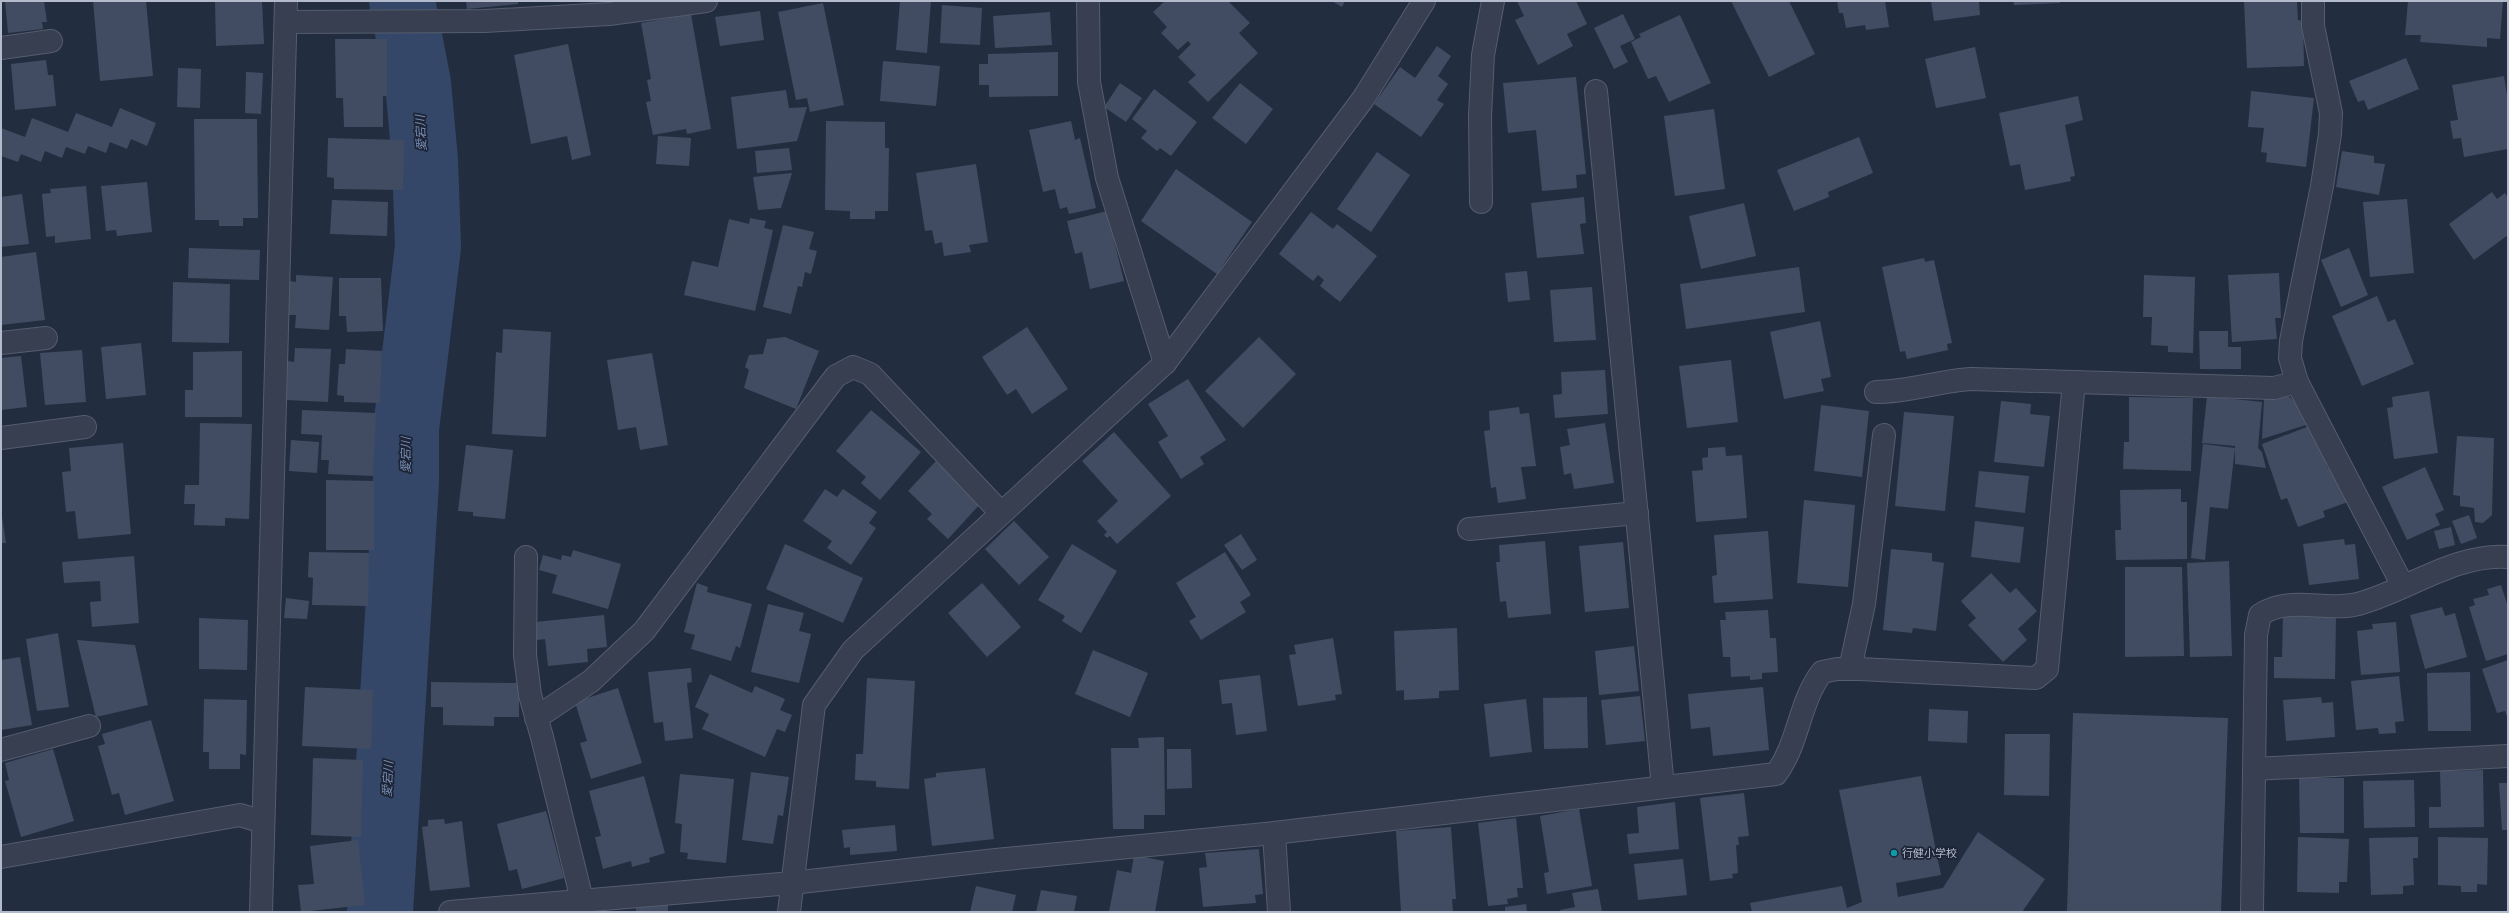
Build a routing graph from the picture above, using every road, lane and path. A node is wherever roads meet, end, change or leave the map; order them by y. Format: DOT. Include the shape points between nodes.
graph roads {
  1 [pos="286,1"];
  2 [pos="706,1"];
  3 [pos="1088,1"];
  4 [pos="1424,1"];
  5 [pos="1493,1"];
  6 [pos="2313,1"];
  7 [pos="608,7"];
  8 [pos="286,22"];
  9 [pos="50,41"];
  10 [pos="1,48"];
  11 [pos="1596,91"];
  12 [pos="1481,202"];
  13 [pos="46,338"];
  14 [pos="1,343"];
  15 [pos="1165,363"];
  16 [pos="2074,382"];
  17 [pos="2297,382"];
  18 [pos="1876,392"];
  19 [pos="85,427"];
  20 [pos="1884,435"];
  21 [pos="1,438"];
  22 [pos="1001,513"];
  23 [pos="1637,513"];
  24 [pos="1469,529"];
  25 [pos="526,557"];
  26 [pos="2508,558"];
  27 [pos="2403,586"];
  28 [pos="1850,669"];
  29 [pos="536,718"];
  30 [pos="89,726"];
  31 [pos="1,750"];
  32 [pos="2508,756"];
  33 [pos="2254,769"];
  34 [pos="1663,787"];
  35 [pos="262,822"];
  36 [pos="1274,833"];
  37 [pos="1,857"];
  38 [pos="792,883"];
  39 [pos="582,900"];
  40 [pos="261,912"];
  41 [pos="450,912"];
  42 [pos="789,912"];
  43 [pos="1279,912"];
  44 [pos="2252,912"];
  1 -- 8 [label="street"];
  2 -- 7 [label="street"];
  3 -- 15 [label="street" via="1090,82 1107,178"];
  4 -- 15 [label="street" via="1363,99"];
  5 -- 12 [label="street" via="1483,55 1480,116"];
  6 -- 17 [label="street" via="2313,26 2331,113 2322,186 2291,342 2290,358"];
  7 -- 8 [label="street" via="485,21"];
  8 -- 35 [label="street"];
  9 -- 10 [label="street"];
  11 -- 23 [label="street"];
  13 -- 14 [label="street"];
  15 -- 22 [label="street"];
  16 -- 17 [label="street" via="2274,388"];
  16 -- 18 [label="street" via="1951,380 1906,390"];
  16 -- 28 [label="street" via="2047,669 2036,678"];
  17 -- 27 [label="street"];
  19 -- 21 [label="street"];
  20 -- 28 [label="street" via="1864,604"];
  22 -- 29 [label="street" via="870,374 853,367 836,376 644,631 591,681"];
  22 -- 38 [label="street" via="853,650 814,705"];
  23 -- 24 [label="street"];
  23 -- 34 [label="street"];
  25 -- 29 [label="street" via="525,655"];
  26 -- 27 [label="street" via="2484,559 2446,569"];
  27 -- 33 [label="street" via="2371,600 2343,608 2270,607 2260,615 2256,636"];
  28 -- 34 [label="street" via="1822,672 1811,686 1787,759 1776,774"];
  29 -- 39 [label="street"];
  30 -- 31 [label="street"];
  32 -- 33 [label="street"];
  33 -- 44 [label="street"];
  34 -- 36 [label="street"];
  35 -- 37 [label="street" via="240,815"];
  35 -- 40 [label="street"];
  36 -- 38 [label="street"];
  36 -- 43 [label="street"];
  38 -- 39 [label="street"];
  38 -- 42 [label="street"];
  39 -- 41 [label="street"];
}
